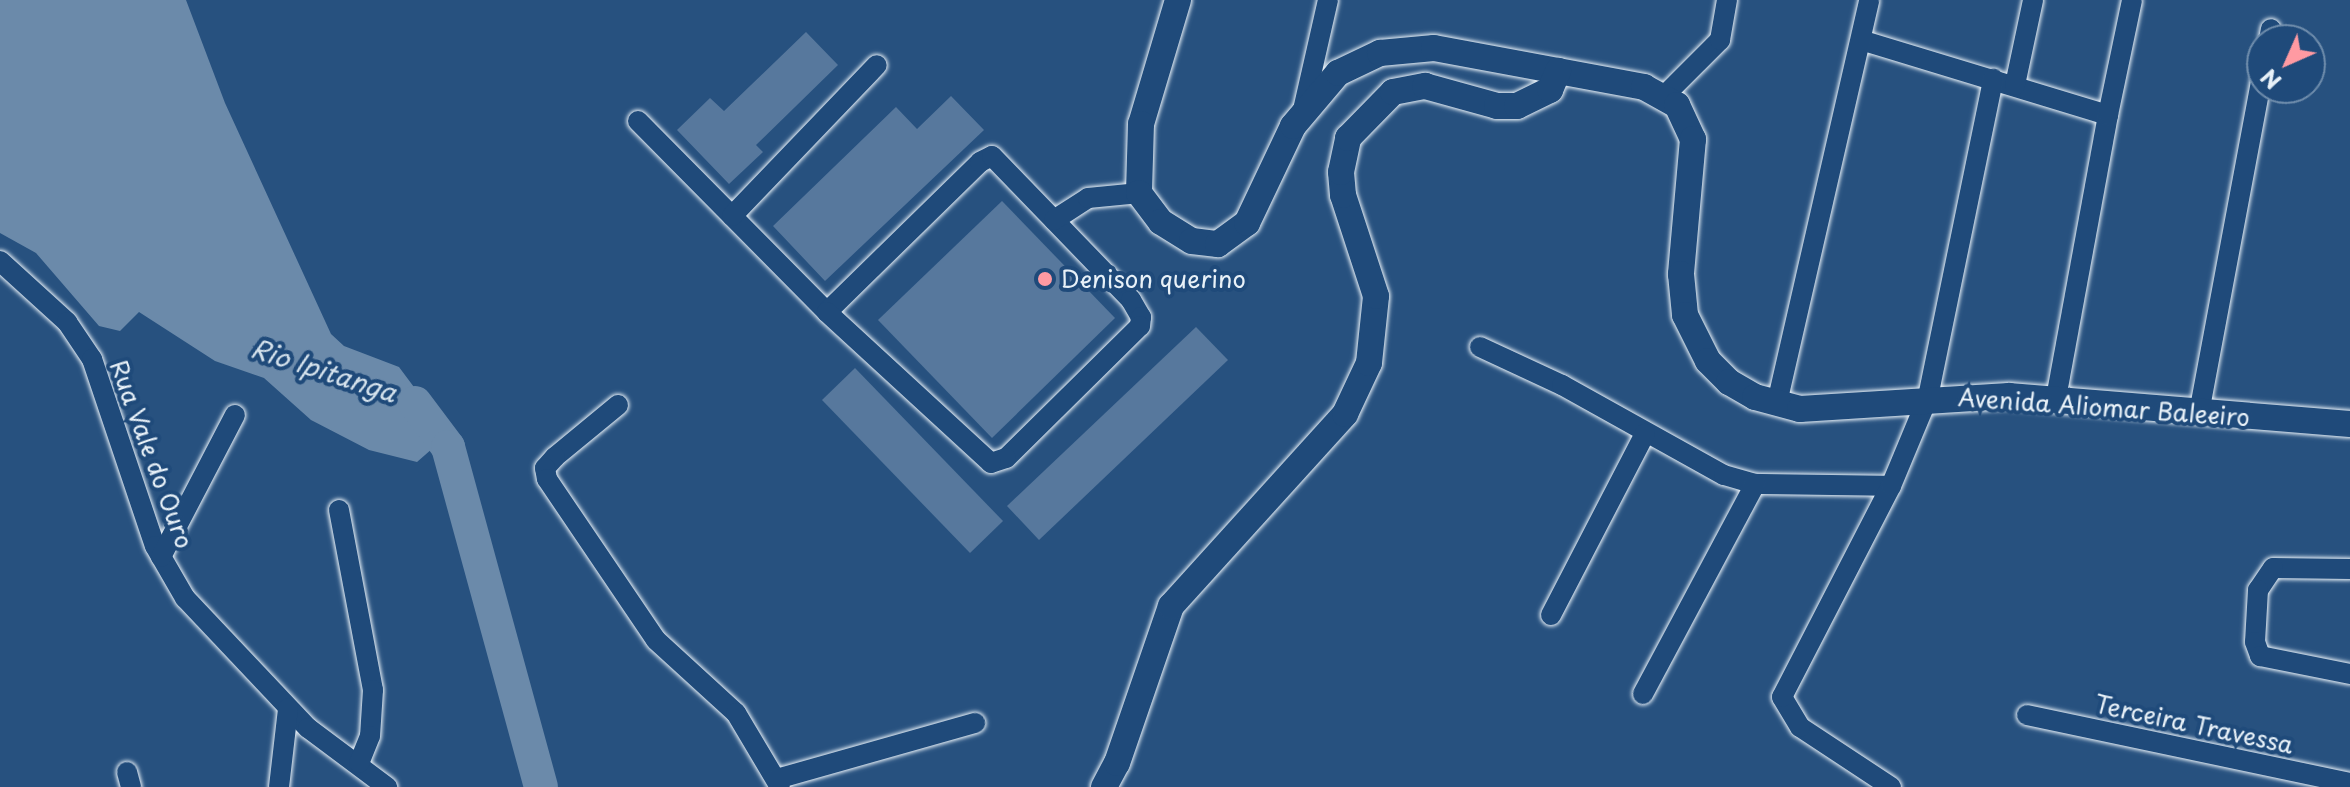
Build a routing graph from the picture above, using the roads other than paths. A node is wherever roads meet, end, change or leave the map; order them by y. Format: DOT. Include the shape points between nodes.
graph roads {
  1 [pos="1178,0"];
  2 [pos="1328,0"];
  3 [pos="1727,0"];
  4 [pos="1869,0"];
  5 [pos="2033,0"];
  6 [pos="2132,0"];
  7 [pos="1864,41"];
  8 [pos="877,65"];
  9 [pos="1993,79"];
  10 [pos="1554,80"];
  11 [pos="2015,85"];
  12 [pos="1665,95"];
  13 [pos="2257,104"];
  14 [pos="1303,110"];
  15 [pos="2108,115"];
  16 [pos="638,121"];
  17 [pos="1127,193"];
  18 [pos="732,216"];
  19 [pos="1054,220"];
  20 [pos="0,261"];
  21 [pos="827,312"];
  22 [pos="1480,347"];
  23 [pos="1928,397"];
  24 [pos="2056,398"];
  25 [pos="1777,403"];
  26 [pos="618,405"];
  27 [pos="2199,413"];
  28 [pos="235,415"];
  29 [pos="2350,424"];
  30 [pos="1645,434"];
  31 [pos="1755,484"];
  32 [pos="1891,486"];
  33 [pos="339,510"];
  34 [pos="161,557"];
  35 [pos="2350,569"];
  36 [pos="1551,615"];
  37 [pos="2350,674"];
  38 [pos="1643,694"];
  39 [pos="288,709"];
  40 [pos="2027,715"];
  41 [pos="975,723"];
  42 [pos="359,763"];
  43 [pos="779,783"];
  44 [pos="2350,783"];
  45 [pos="279,787"];
  46 [pos="387,787"];
  47 [pos="1104,787"];
  48 [pos="1891,787"];
  1 -- 17 [label="main road" via="1141,124"];
  2 -- 14 [label="street"];
  3 -- 12 [label="street" via="1720,40"];
  4 -- 7 [label="street"];
  5 -- 11 [label="street"];
  6 -- 15 [label="street"];
  7 -- 9 [label="street"];
  7 -- 25 [label="street"];
  8 -- 18 [label="street"];
  9 -- 11 [label="street"];
  9 -- 23 [label="street"];
  10 -- 12 [label="main road"];
  10 -- 14 [label="main road" via="1434,48 1399,49 1338,73"];
  10 -- 47 [label="main road" via="1517,106 1497,106 1425,86 1393,92 1348,138 1341,172 1343,195 1376,296 1369,363 1345,414 1171,606"];
  11 -- 15 [label="street"];
  12 -- 25 [label="main road, Avenida Aliomar Baleeiro" via="1677,105 1693,139 1681,274 1689,325 1708,361 1729,382"];
  13 -- 27 [label="street"];
  14 -- 17 [label="main road" via="1260,202 1233,237 1218,244 1192,241"];
  15 -- 24 [label="street"];
  16 -- 18 [label="street"];
  17 -- 19 [label="street" via="1088,198"];
  18 -- 21 [label="street"];
  19 -- 21 [label="street" via="1002,161 986,158"];
  19 -- 21 [label="street" via="1131,300 1140,326 998,462 986,460"];
  20 -- 34 [label="street, Rua Vale do Ouro" via="67,322 92,359"];
  22 -- 30 [label="street" via="1562,385"];
  23 -- 24 [label="main road, Avenida Aliomar Baleeiro"];
  23 -- 25 [label="main road, Avenida Aliomar Baleeiro" via="1800,409"];
  23 -- 32 [label="street"];
  24 -- 27 [label="main road, Avenida Aliomar Baleeiro"];
  26 -- 43 [label="street" via="555,457 545,468 547,479 656,640 729,706"];
  27 -- 29 [label="main road, Avenida Aliomar Baleeiro"];
  28 -- 34 [label="street"];
  30 -- 31 [label="street" via="1724,475"];
  30 -- 36 [label="street"];
  31 -- 32 [label="street"];
  31 -- 38 [label="street"];
  32 -- 48 [label="street" via="1782,697 1800,727"];
  33 -- 42 [label="street" via="373,690 370,736"];
  34 -- 39 [label="street, Rua Vale do Ouro" via="210,628"];
  35 -- 37 [label="street" via="2273,568 2258,590 2255,642 2260,656"];
  39 -- 42 [label="street, Rua Vale do Ouro"];
  39 -- 45 [label="street"];
  40 -- 44 [label="street, Terceira Travessa"];
  41 -- 43 [label="street"];
  42 -- 46 [label="street, Rua Vale do Ouro"];
}
